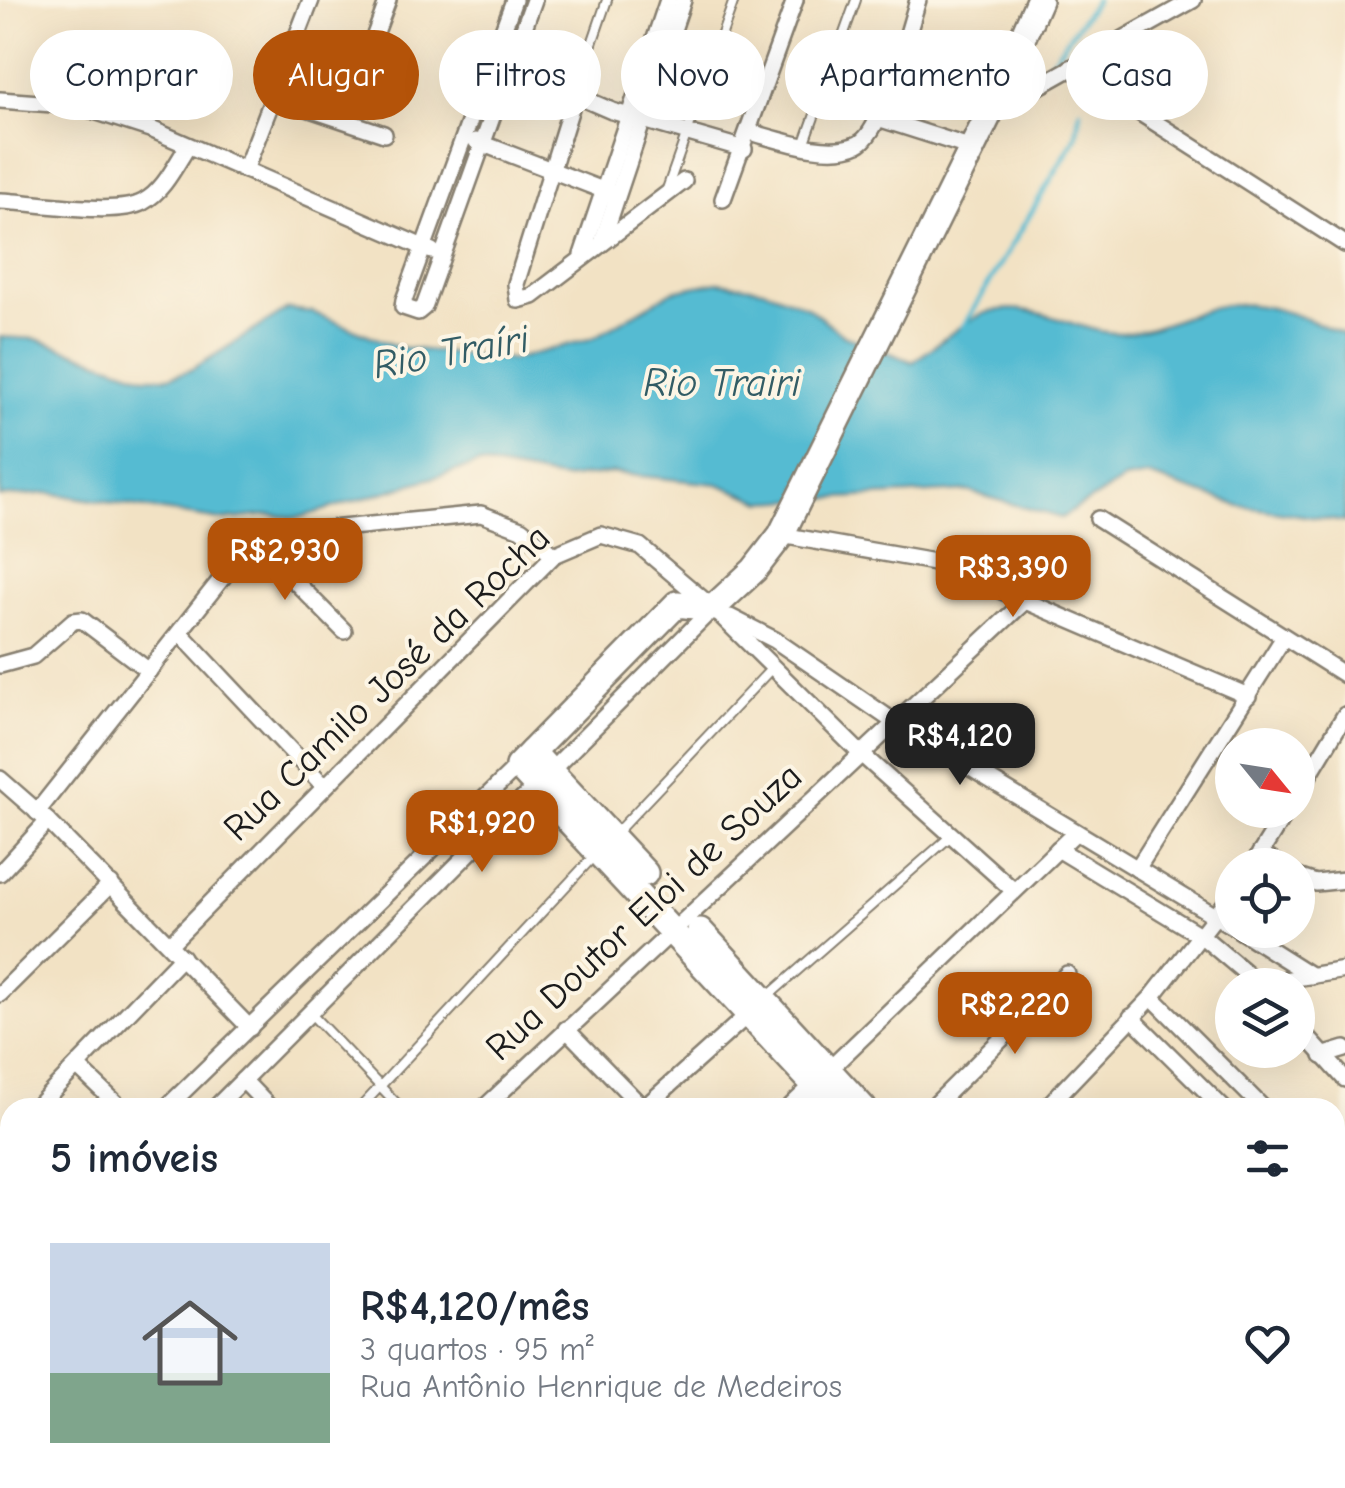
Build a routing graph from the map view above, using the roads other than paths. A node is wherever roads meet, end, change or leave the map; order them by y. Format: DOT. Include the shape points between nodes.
graph roads {
  1 [pos="312,0"];
  2 [pos="388,0"];
  3 [pos="514,0"];
  4 [pos="534,0"];
  5 [pos="608,0"];
  6 [pos="668,0"];
  7 [pos="683,0"];
  8 [pos="734,0"];
  9 [pos="795,0"];
  10 [pos="856,0"];
  11 [pos="918,0"];
  12 [pos="1039,0"];
  13 [pos="1193,0"];
  14 [pos="300,30"];
  15 [pos="377,30"];
  16 [pos="503,30"];
  17 [pos="523,30"];
  18 [pos="598,30"];
  19 [pos="662,30"];
  20 [pos="669,30"];
  21 [pos="1026,30"];
  22 [pos="1139,30"];
  23 [pos="0,100"];
  24 [pos="265,120"];
  25 [pos="347,120"];
  26 [pos="468,120"];
  27 [pos="490,120"];
  28 [pos="568,120"];
  29 [pos="635,120"];
  30 [pos="643,120"];
  31 [pos="986,120"];
  32 [pos="1151,120"];
  33 [pos="874,124"];
  34 [pos="750,132"];
  35 [pos="688,133"];
  36 [pos="384,134"];
  37 [pos="462,136"];
  38 [pos="482,143"];
  39 [pos="804,145"];
  40 [pos="188,146"];
  41 [pos="744,150"];
  42 [pos="969,154"];
  43 [pos="245,170"];
  44 [pos="553,172"];
  45 [pos="684,182"];
  46 [pos="610,193"];
  47 [pos="664,196"];
  48 [pos="723,199"];
  49 [pos="0,201"];
  50 [pos="603,240"];
  51 [pos="1345,244"];
  52 [pos="423,247"];
  53 [pos="582,254"];
  54 [pos="442,256"];
  55 [pos="1098,520"];
  56 [pos="786,526"];
  57 [pos="258,544"];
  58 [pos="554,555"];
  59 [pos="1026,600"];
  60 [pos="713,608"];
  61 [pos="344,631"];
  62 [pos="180,633"];
  63 [pos="1284,637"];
  64 [pos="0,665"];
  65 [pos="772,668"];
  66 [pos="149,672"];
  67 [pos="1345,675"];
  68 [pos="1248,696"];
  69 [pos="1345,716"];
  70 [pos="893,721"];
  71 [pos="860,752"];
  72 [pos="525,759"];
  73 [pos="1315,765"];
  74 [pos="0,780"];
  75 [pos="545,781"];
  76 [pos="324,786"];
  77 [pos="43,816"];
  78 [pos="1076,832"];
  79 [pos="952,835"];
  80 [pos="606,843"];
  81 [pos="1058,849"];
  82 [pos="1136,869"];
  83 [pos="0,873"];
  84 [pos="1345,880"];
  85 [pos="111,884"];
  86 [pos="1315,884"];
  87 [pos="1013,890"];
  88 [pos="1215,915"];
  89 [pos="681,924"];
  90 [pos="1215,931"];
  91 [pos="1203,937"];
  92 [pos="170,944"];
  93 [pos="1268,948"];
  94 [pos="182,958"];
  95 [pos="1239,968"];
  96 [pos="1299,968"];
  97 [pos="1345,970"];
  98 [pos="1066,974"];
  99 [pos="1315,975"];
  100 [pos="0,994"];
  101 [pos="1152,997"];
  102 [pos="757,1007"];
  103 [pos="311,1014"];
  104 [pos="1131,1017"];
  105 [pos="250,1028"];
  106 [pos="566,1029"];
  107 [pos="1315,1048"];
  108 [pos="1345,1049"];
  109 [pos="1322,1056"];
  110 [pos="79,1068"];
  111 [pos="821,1078"];
  112 [pos="1345,1079"];
  113 [pos="243,1080"];
  114 [pos="380,1086"];
  115 [pos="47,1098"];
  116 [pos="110,1098"];
  117 [pos="176,1098"];
  118 [pos="224,1098"];
  119 [pos="260,1098"];
  120 [pos="369,1098"];
  121 [pos="391,1098"];
  122 [pos="494,1098"];
  123 [pos="634,1098"];
  124 [pos="655,1098"];
  125 [pos="800,1098"];
  126 [pos="831,1098"];
  127 [pos="848,1098"];
  128 [pos="942,1098"];
  129 [pos="1055,1098"];
  130 [pos="1213,1098"];
  131 [pos="1254,1098"];
  1 -- 14 [label="street"];
  2 -- 15 [label="street"];
  3 -- 16 [label="street"];
  4 -- 17 [label="street"];
  5 -- 18 [label="lane"];
  6 -- 19 [label="street"];
  7 -- 20 [label="street"];
  8 -- 35 [label="lane"];
  9 -- 34 [label="street"];
  10 -- 39 [label="lane"];
  11 -- 33 [label="street"];
  12 -- 21 [label="main road"];
  13 -- 22 [label="street"];
  23 -- 40 [label="street" via="79,106"];
  24 -- 43 [label="street"];
  25 -- 36 [label="street"];
  26 -- 37 [label="street"];
  27 -- 38 [label="street"];
  28 -- 44 [label="street"];
  29 -- 46 [label="street"];
  30 -- 35 [label="street"];
  31 -- 42 [label="main road"];
  32 -- 51 [label="street"];
  33 -- 39 [label="street" via="856,146"];
  33 -- 42 [label="street"];
  34 -- 39 [label="street"];
  34 -- 41 [label="street"];
  35 -- 41 [label="street"];
  35 -- 47 [label="lane"];
  37 -- 38 [label="street"];
  37 -- 52 [label="street"];
  38 -- 44 [label="street"];
  38 -- 54 [label="street"];
  40 -- 43 [label="street"];
  40 -- 49 [label="street" via="142,203 117,208"];
  41 -- 48 [label="street"];
  42 -- 56 [label="main road"];
  43 -- 52 [label="street"];
  44 -- 46 [label="street"];
  44 -- 53 [label="street" via="514,296 524,301"];
  45 -- 47 [label="street"];
  46 -- 50 [label="street"];
  46 -- 53 [label="street"];
  47 -- 50 [label="street"];
  50 -- 53 [label="street"];
  52 -- 54 [label="street"];
  52 -- 54 [label="street" via="403,303 408,311 422,309"];
  55 -- 63 [label="street"];
  56 -- 59 [label="street" via="934,562"];
  56 -- 60 [label="main road" via="754,570"];
  57 -- 58 [label="street" via="326,528 481,514 521,529"];
  57 -- 61 [label="street"];
  57 -- 62 [label="street" via="231,564"];
  58 -- 60 [label="street, Rua Camilo José da Rocha" via="612,534 640,546"];
  58 -- 76 [label="street, Rua Camilo José da Rocha"];
  59 -- 68 [label="street"];
  59 -- 70 [label="street, Rua Doutor Eloi de Souza"];
  60 -- 65 [label="street"];
  60 -- 70 [label="street" via="776,640"];
  60 -- 72 [label="main road" via="677,604"];
  60 -- 75 [label="street"];
  62 -- 66 [label="street"];
  62 -- 76 [label="street"];
  63 -- 67 [label="street"];
  63 -- 68 [label="street"];
  64 -- 66 [label="street" via="26,660 78,620"];
  65 -- 71 [label="street"];
  65 -- 80 [label="lane"];
  66 -- 77 [label="street"];
  68 -- 82 [label="street"];
  69 -- 73 [label="street"];
  70 -- 71 [label="street, Rua Doutor Eloi de Souza"];
  70 -- 78 [label="street"];
  71 -- 79 [label="street"];
  71 -- 89 [label="street, Rua Doutor Eloi de Souza"];
  72 -- 75 [label="main road"];
  72 -- 105 [label="street"];
  74 -- 77 [label="street"];
  75 -- 80 [label="main road"];
  75 -- 103 [label="street"];
  76 -- 92 [label="street, Rua Camilo José da Rocha"];
  77 -- 83 [label="street"];
  77 -- 85 [label="street"];
  78 -- 81 [label="street"];
  78 -- 82 [label="street"];
  79 -- 87 [label="street"];
  79 -- 102 [label="lane"];
  80 -- 89 [label="main road"];
  80 -- 114 [label="lane"];
  81 -- 87 [label="street"];
  81 -- 91 [label="street"];
  82 -- 88 [label="street"];
  84 -- 86 [label="street"];
  85 -- 92 [label="street"];
  85 -- 100 [label="street"];
  87 -- 111 [label="street"];
  89 -- 102 [label="main road"];
  89 -- 106 [label="street, Rua Doutor Eloi de Souza"];
  90 -- 91 [label="street"];
  91 -- 95 [label="street"];
  91 -- 101 [label="street"];
  92 -- 94 [label="street"];
  93 -- 96 [label="street"];
  94 -- 105 [label="street"];
  94 -- 110 [label="street"];
  97 -- 99 [label="street"];
  98 -- 128 [label="street"];
  101 -- 104 [label="street"];
  101 -- 131 [label="street"];
  102 -- 111 [label="main road"];
  102 -- 124 [label="street"];
  103 -- 113 [label="street"];
  103 -- 114 [label="lane"];
  104 -- 129 [label="street"];
  104 -- 130 [label="street"];
  105 -- 117 [label="street"];
  106 -- 122 [label="street, Rua Doutor Eloi de Souza"];
  106 -- 123 [label="street"];
  107 -- 109 [label="street"];
  108 -- 109 [label="street"];
  109 -- 112 [label="street"];
  110 -- 115 [label="street"];
  110 -- 116 [label="street"];
  111 -- 125 [label="street"];
  111 -- 126 [label="main road"];
  111 -- 127 [label="main road"];
  113 -- 118 [label="street"];
  113 -- 119 [label="street"];
  114 -- 120 [label="lane"];
  114 -- 121 [label="lane"];
}
